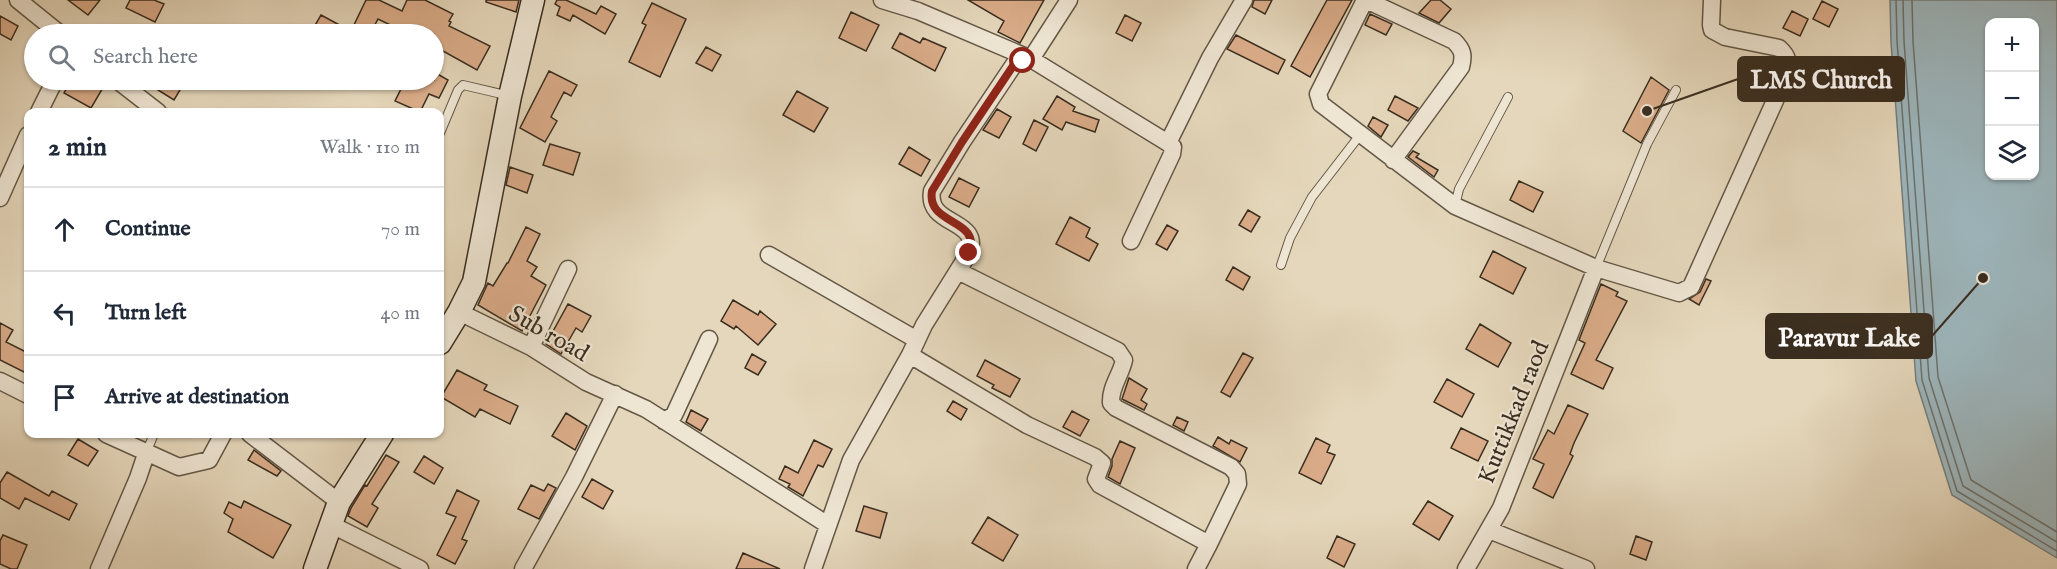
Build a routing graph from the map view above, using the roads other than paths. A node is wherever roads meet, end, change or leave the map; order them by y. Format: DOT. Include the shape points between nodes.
graph roads {
  1 [pos="18,0"];
  2 [pos="533,0"];
  3 [pos="882,0"];
  4 [pos="1069,0"];
  5 [pos="1244,0"];
  6 [pos="1366,0"];
  7 [pos="1712,0"];
  8 [pos="48,24"];
  9 [pos="1030,59"];
  10 [pos="50,90"];
  11 [pos="130,90"];
  12 [pos="1676,90"];
  13 [pos="510,96"];
  14 [pos="1508,96"];
  15 [pos="41,108"];
  16 [pos="153,108"];
  17 [pos="444,123"];
  18 [pos="1360,135"];
  19 [pos="1168,143"];
  20 [pos="24,144"];
  21 [pos="1393,160"];
  22 [pos="0,198"];
  23 [pos="1455,207"];
  24 [pos="1131,241"];
  25 [pos="769,255"];
  26 [pos="1281,265"];
  27 [pos="1596,268"];
  28 [pos="568,269"];
  29 [pos="958,271"];
  30 [pos="459,312"];
  31 [pos="444,336"];
  32 [pos="709,339"];
  33 [pos="531,347"];
  34 [pos="914,348"];
  35 [pos="0,381"];
  36 [pos="24,393"];
  37 [pos="615,394"];
  38 [pos="664,421"];
  39 [pos="114,438"];
  40 [pos="152,438"];
  41 [pos="221,438"];
  42 [pos="255,438"];
  43 [pos="379,438"];
  44 [pos="146,454"];
  45 [pos="339,502"];
  46 [pos="332,525"];
  47 [pos="828,525"];
  48 [pos="1489,530"];
  49 [pos="1209,544"];
  50 [pos="99,569"];
  51 [pos="315,569"];
  52 [pos="420,569"];
  53 [pos="523,569"];
  54 [pos="813,569"];
  55 [pos="1196,569"];
  56 [pos="1466,569"];
  57 [pos="1586,569"];
  1 -- 8 [label="street"];
  2 -- 13 [label="main road"];
  3 -- 9 [label="street" via="918,11"];
  4 -- 9 [label="street"];
  5 -- 19 [label="street"];
  6 -- 18 [label="street" via="1318,94 1321,104"];
  6 -- 21 [label="street" via="1454,41 1464,57 1461,67"];
  7 -- 27 [label="street" via="1712,30 1725,37 1779,48 1789,62 1787,74 1691,287 1679,293"];
  9 -- 19 [label="street"];
  9 -- 29 [label="street" via="1015,63 932,191 932,208 970,235 973,243"];
  10 -- 15 [label="street"];
  11 -- 16 [label="street"];
  12 -- 27 [label="lane" via="1647,144"];
  13 -- 17 [label="lane" via="463,85"];
  13 -- 30 [label="main road" via="474,282"];
  14 -- 23 [label="lane" via="1459,189"];
  18 -- 21 [label="street"];
  18 -- 26 [label="lane" via="1312,197 1290,238"];
  19 -- 24 [label="street" via="1173,147 1172,154"];
  20 -- 22 [label="street"];
  21 -- 23 [label="street"];
  23 -- 27 [label="street"];
  25 -- 34 [label="street"];
  27 -- 48 [label="street, Kuttikkad raod"];
  28 -- 33 [label="street"];
  29 -- 34 [label="street"];
  29 -- 49 [label="street" via="1118,351 1124,360 1110,394 1111,403 1231,467 1238,484"];
  30 -- 31 [label="main road"];
  30 -- 33 [label="street, Sub road"];
  32 -- 38 [label="street" via="674,415"];
  33 -- 37 [label="street, Sub road" via="586,382"];
  34 -- 47 [label="street" via="852,460"];
  34 -- 49 [label="street" via="1027,425 1095,457 1102,463 1096,479 1100,485"];
  35 -- 36 [label="street"];
  37 -- 38 [label="street, Sub road"];
  37 -- 53 [label="street"];
  38 -- 47 [label="street, Sub road"];
  39 -- 44 [label="street"];
  40 -- 44 [label="lane"];
  41 -- 44 [label="street" via="209,460 179,467"];
  42 -- 45 [label="street"];
  43 -- 45 [label="main road"];
  44 -- 50 [label="street"];
  45 -- 46 [label="main road"];
  46 -- 51 [label="main road"];
  46 -- 52 [label="street"];
  47 -- 54 [label="street"];
  48 -- 56 [label="street, Kuttikkad raod"];
  48 -- 57 [label="street"];
  49 -- 55 [label="street"];
}
